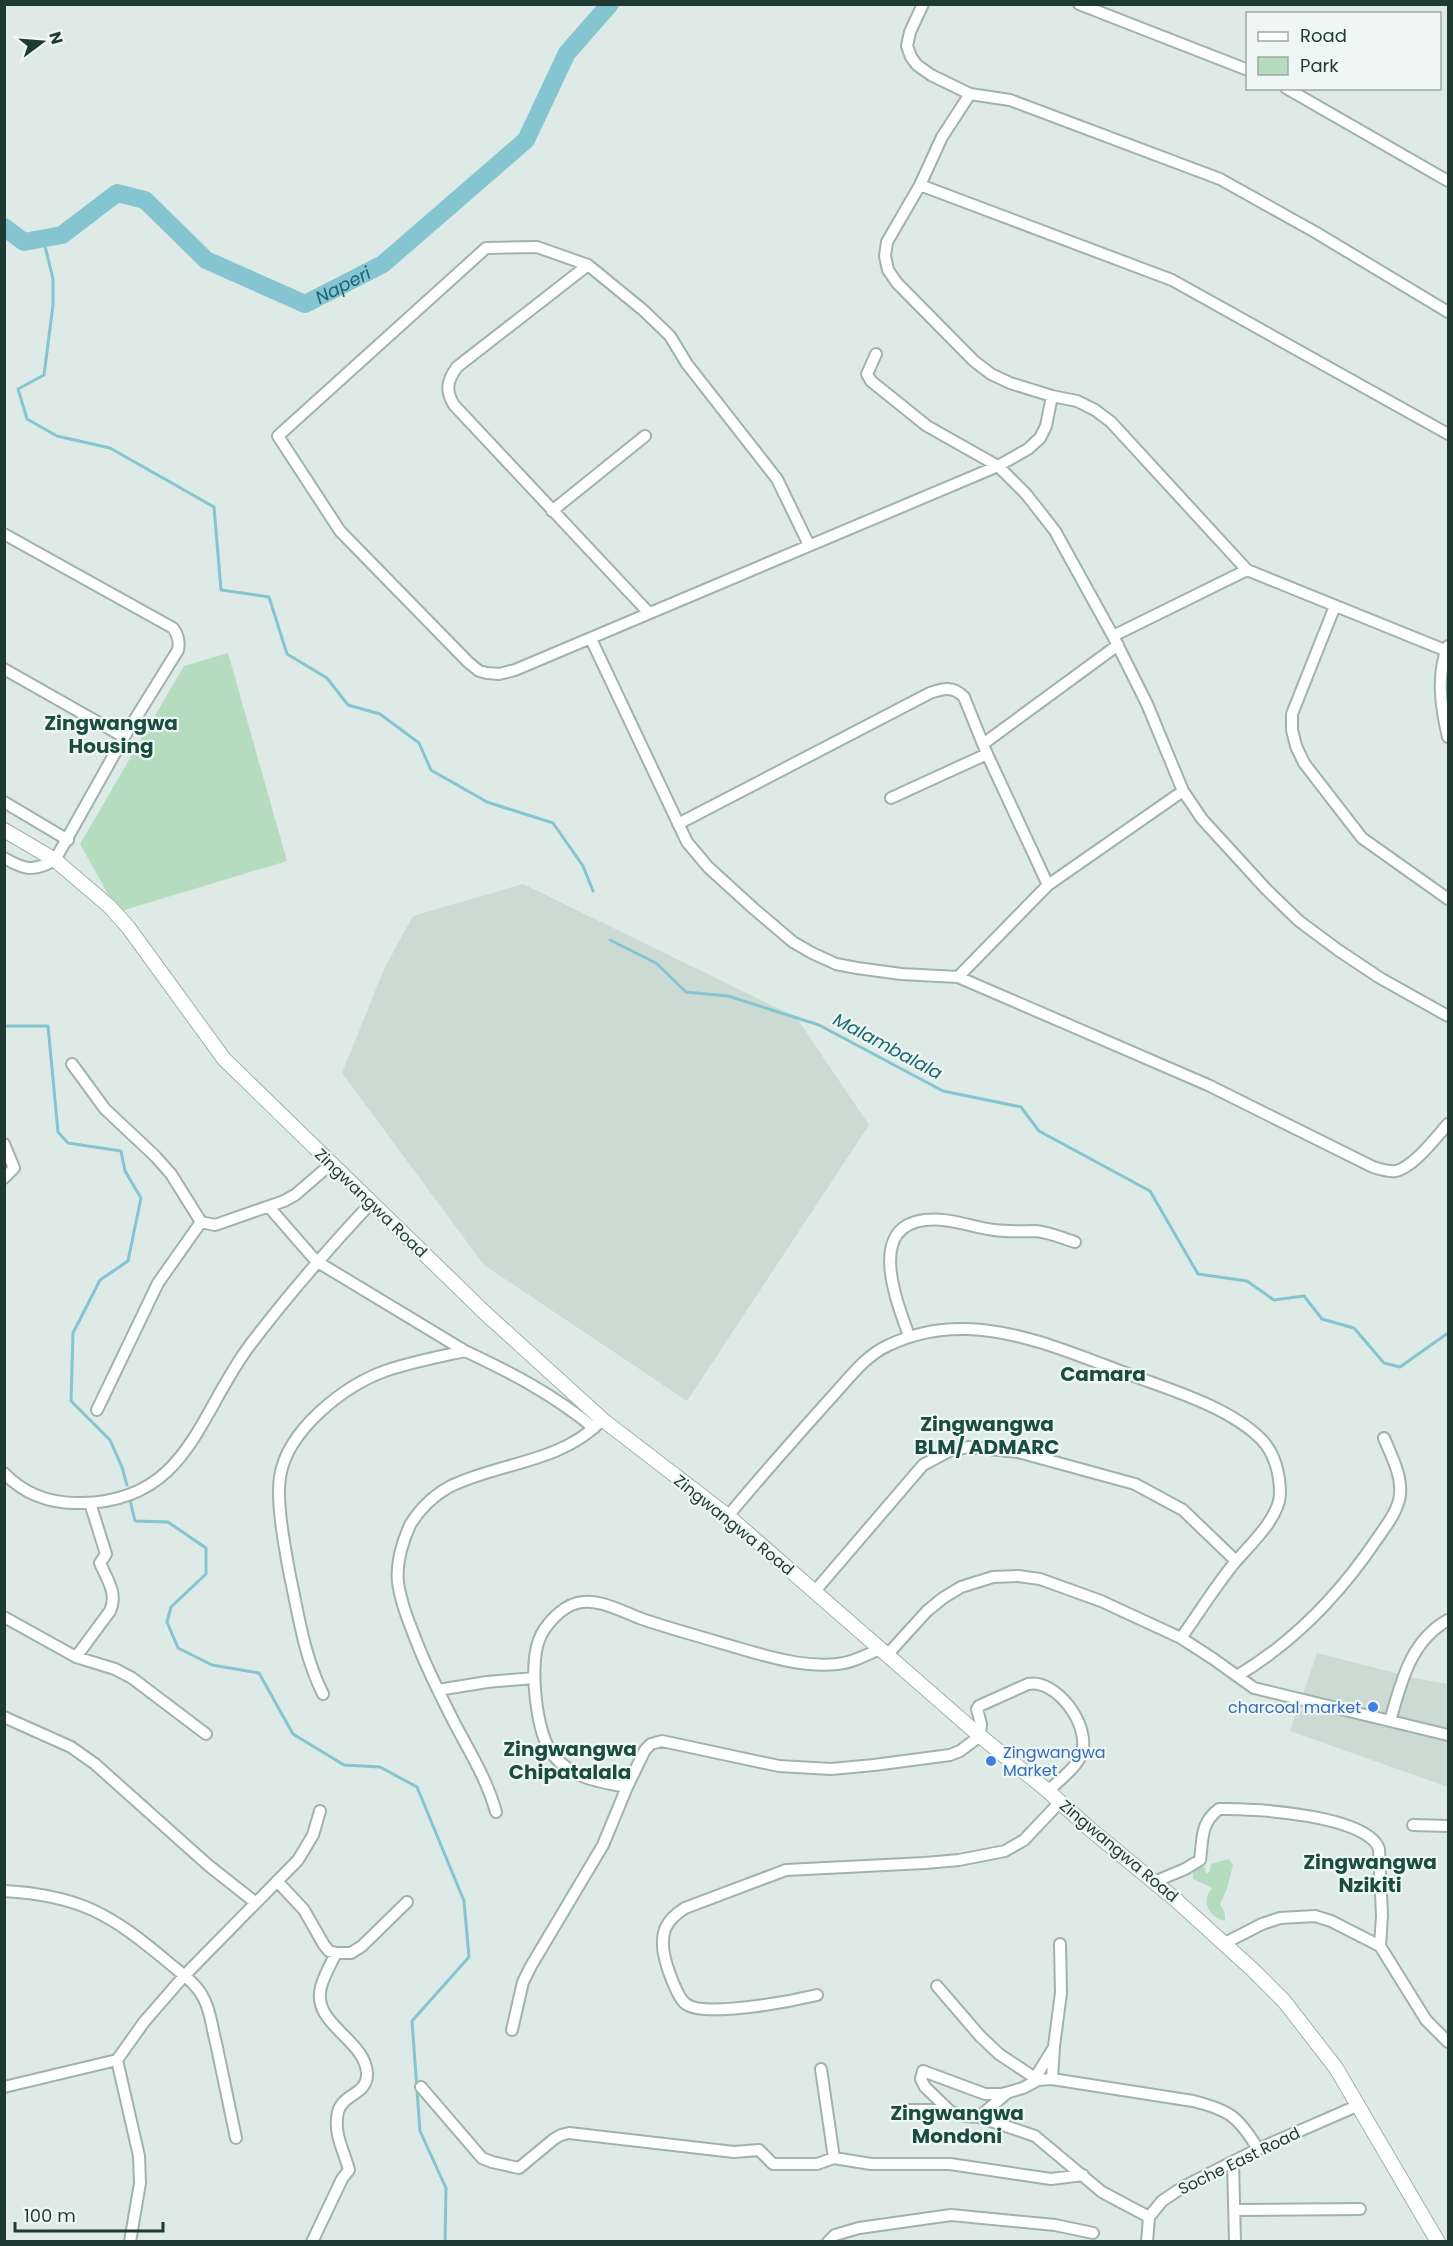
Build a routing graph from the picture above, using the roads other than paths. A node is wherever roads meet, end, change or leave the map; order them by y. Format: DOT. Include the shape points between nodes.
graph roads {
  1 [pos="923,4"];
  2 [pos="1079,4"];
  3 [pos="1246,69"];
  4 [pos="1290,90"];
  5 [pos="970,94"];
  6 [pos="1449,181"];
  7 [pos="920,185"];
  8 [pos="588,265"];
  9 [pos="1449,312"];
  10 [pos="876,354"];
  11 [pos="1052,396"];
  12 [pos="1449,434"];
  13 [pos="645,436"];
  14 [pos="998,466"];
  15 [pos="552,511"];
  16 [pos="4,534"];
  17 [pos="809,545"];
  18 [pos="1247,570"];
  19 [pos="1335,606"];
  20 [pos="649,612"];
  21 [pos="591,639"];
  22 [pos="1115,641"];
  23 [pos="1448,648"];
  24 [pos="4,669"];
  25 [pos="124,737"];
  26 [pos="1449,737"];
  27 [pos="985,749"];
  28 [pos="1183,791"];
  29 [pos="891,798"];
  30 [pos="4,802"];
  31 [pos="678,824"];
  32 [pos="4,830"];
  33 [pos="68,840"];
  34 [pos="4,858"];
  35 [pos="55,860"];
  36 [pos="1048,885"];
  37 [pos="1449,899"];
  38 [pos="958,977"];
  39 [pos="1449,1017"];
  40 [pos="72,1064"];
  41 [pos="1449,1124"];
  42 [pos="4,1144"];
  43 [pos="331,1164"];
  44 [pos="4,1178"];
  45 [pos="371,1203"];
  46 [pos="269,1208"];
  47 [pos="201,1222"];
  48 [pos="1075,1242"];
  49 [pos="316,1261"];
  50 [pos="909,1336"];
  51 [pos="465,1351"];
  52 [pos="97,1410"];
  53 [pos="598,1424"];
  54 [pos="1384,1438"];
  55 [pos="4,1473"];
  56 [pos="90,1503"];
  57 [pos="728,1516"];
  58 [pos="1236,1561"];
  59 [pos="815,1591"];
  60 [pos="4,1617"];
  61 [pos="1449,1620"];
  62 [pos="1181,1638"];
  63 [pos="883,1652"];
  64 [pos="76,1657"];
  65 [pos="1237,1676"];
  66 [pos="534,1678"];
  67 [pos="438,1690"];
  68 [pos="323,1694"];
  69 [pos="4,1717"];
  70 [pos="1390,1721"];
  71 [pos="206,1734"];
  72 [pos="1449,1735"];
  73 [pos="980,1736"];
  74 [pos="627,1787"];
  75 [pos="1048,1791"];
  76 [pos="1060,1802"];
  77 [pos="320,1811"];
  78 [pos="496,1812"];
  79 [pos="1413,1825"];
  80 [pos="1449,1826"];
  81 [pos="277,1881"];
  82 [pos="1154,1882"];
  83 [pos="4,1891"];
  84 [pos="407,1902"];
  85 [pos="256,1903"];
  86 [pos="1225,1943"];
  87 [pos="1060,1944"];
  88 [pos="1380,1946"];
  89 [pos="336,1953"];
  90 [pos="184,1976"];
  91 [pos="937,1986"];
  92 [pos="817,1995"];
  93 [pos="512,2030"];
  94 [pos="1449,2042"];
  95 [pos="1053,2049"];
  96 [pos="117,2060"];
  97 [pos="821,2069"];
  98 [pos="1036,2079"];
  99 [pos="1052,2079"];
  100 [pos="4,2087"];
  101 [pos="421,2087"];
  102 [pos="1007,2093"];
  103 [pos="1359,2105"];
  104 [pos="910,2110"];
  105 [pos="949,2110"];
  106 [pos="979,2117"];
  107 [pos="236,2138"];
  108 [pos="1258,2149"];
  109 [pos="834,2158"];
  110 [pos="1233,2162"];
  111 [pos="1083,2175"];
  112 [pos="1360,2209"];
  113 [pos="1235,2210"];
  114 [pos="1149,2217"];
  115 [pos="1093,2233"];
  116 [pos="130,2241"];
  117 [pos="312,2241"];
  118 [pos="828,2241"];
  119 [pos="1147,2241"];
  120 [pos="1235,2241"];
  121 [pos="1438,2241"];
  1 -- 5 [label="street" via="910,32 911,57 931,75"];
  2 -- 3 [label="street"];
  4 -- 6 [label="street"];
  5 -- 7 [label="street" via="942,137"];
  5 -- 9 [label="street" via="1011,100 1220,178"];
  7 -- 11 [label="street" via="887,243 888,270 974,361 1010,383"];
  7 -- 12 [label="street" via="1172,280"];
  8 -- 15 [label="street" via="457,367 448,382 454,405"];
  8 -- 17 [label="street" via="670,336 777,479"];
  8 -- 21 [label="street" via="537,248 486,248 278,436 340,531 479,671 499,674 515,670"];
  10 -- 14 [label="street" via="867,374 871,381 927,426"];
  11 -- 14 [label="street" via="1040,438"];
  11 -- 18 [label="street" via="1077,401 1111,422"];
  13 -- 15 [label="street"];
  14 -- 17 [label="street"];
  14 -- 22 [label="street" via="1055,531"];
  15 -- 20 [label="street"];
  16 -- 25 [label="street" via="144,611 177,634 178,650"];
  17 -- 20 [label="street"];
  18 -- 19 [label="street"];
  18 -- 22 [label="street"];
  19 -- 23 [label="street"];
  19 -- 37 [label="street" via="1292,714 1296,747 1362,838"];
  20 -- 21 [label="street"];
  21 -- 31 [label="street"];
  22 -- 27 [label="street"];
  22 -- 28 [label="street" via="1147,704"];
  23 -- 26 [label="street" via="1440,686"];
  24 -- 25 [label="street"];
  25 -- 33 [label="street"];
  27 -- 29 [label="street"];
  27 -- 31 [label="street" via="964,696 958,691 941,689"];
  27 -- 36 [label="street"];
  28 -- 36 [label="street"];
  28 -- 39 [label="street" via="1202,819 1299,921 1380,978"];
  30 -- 33 [label="street"];
  31 -- 38 [label="street" via="694,853 722,880 793,942 812,953 857,968"];
  32 -- 35 [label="street, Zingwangwa Road"];
  33 -- 35 [label="street"];
  34 -- 35 [label="street" via="32,868"];
  35 -- 43 [label="street, Zingwangwa Road" via="119,917 224,1059"];
  36 -- 38 [label="street"];
  38 -- 41 [label="street" via="1208,1085 1386,1171 1407,1166"];
  40 -- 47 [label="street" via="105,1109 171,1174"];
  42 -- 44 [label="street" via="14,1168"];
  43 -- 45 [label="street, Zingwangwa Road"];
  43 -- 46 [label="street" via="296,1195"];
  45 -- 49 [label="street"];
  45 -- 53 [label="street, Zingwangwa Road"];
  46 -- 47 [label="street" via="215,1225"];
  46 -- 49 [label="street"];
  47 -- 52 [label="street" via="154,1290"];
  48 -- 50 [label="street" via="1043,1232 1002,1231 943,1220 927,1219 902,1229 890,1251 894,1294"];
  49 -- 51 [label="street"];
  49 -- 56 [label="street" via="248,1347 183,1456 169,1471 132,1494"];
  50 -- 57 [label="street" via="885,1346 864,1363"];
  50 -- 58 [label="street" via="969,1329 1038,1342 1166,1388 1249,1428 1264,1442 1275,1463 1280,1496 1254,1543"];
  51 -- 53 [label="street" via="523,1379"];
  51 -- 68 [label="street" via="410,1363 356,1385 304,1428 290,1449 280,1475 285,1548 304,1648"];
  53 -- 57 [label="street, Zingwangwa Road"];
  53 -- 67 [label="street" via="567,1447 448,1488 414,1518 401,1550 398,1582 401,1602"];
  54 -- 65 [label="street" via="1400,1478 1400,1495 1386,1526 1324,1607 1268,1656"];
  55 -- 56 [label="street" via="28,1492 47,1500"];
  56 -- 64 [label="street" via="105,1554 100,1563 114,1604"];
  57 -- 59 [label="street, Zingwangwa Road"];
  58 -- 59 [label="street" via="1183,1510 1135,1484 1018,1452 969,1447 949,1451 922,1465"];
  58 -- 62 [label="street"];
  59 -- 63 [label="street, Zingwangwa Road"];
  60 -- 64 [label="street"];
  61 -- 70 [label="street" via="1409,1659"];
  62 -- 63 [label="street" via="1060,1585 1018,1576 993,1577 961,1587 943,1598"];
  62 -- 65 [label="street"];
  63 -- 66 [label="street" via="836,1664 794,1661 584,1601 557,1614 543,1632 538,1640"];
  63 -- 73 [label="street, Zingwangwa Road"];
  64 -- 71 [label="street" via="132,1678"];
  65 -- 70 [label="street" via="1254,1688"];
  66 -- 67 [label="street"];
  66 -- 74 [label="street" via="541,1730 555,1757 582,1777"];
  67 -- 78 [label="street" via="489,1787"];
  69 -- 85 [label="street" via="70,1747 95,1764 190,1850"];
  70 -- 72 [label="street"];
  73 -- 74 [label="street" via="950,1755 831,1769 779,1766 662,1741 645,1750"];
  73 -- 75 [label="street, Zingwangwa Road"];
  73 -- 75 [label="street" via="979,1706 1028,1684 1043,1685 1056,1694 1080,1723 1083,1752"];
  74 -- 93 [label="street" via="603,1845 527,1974"];
  75 -- 76 [label="street, Zingwangwa Road"];
  76 -- 82 [label="street, Zingwangwa Road"];
  76 -- 92 [label="street" via="1024,1840 1005,1851 936,1862 786,1870 685,1908 666,1923 665,1959 678,1993 688,2006 754,2007"];
  77 -- 81 [label="street" via="308,1845"];
  79 -- 80 [label="street"];
  81 -- 85 [label="street"];
  81 -- 89 [label="street" via="300,1905 329,1951"];
  82 -- 86 [label="street, Zingwangwa Road"];
  82 -- 88 [label="street" via="1200,1860 1204,1826 1219,1809 1299,1814 1332,1821 1377,1842 1382,1898"];
  83 -- 90 [label="street" via="36,1893 79,1903 125,1928"];
  84 -- 89 [label="street" via="362,1946 351,1953"];
  85 -- 90 [label="street"];
  86 -- 88 [label="street" via="1262,1924 1315,1916"];
  86 -- 103 [label="street, Zingwangwa Road" via="1284,2001"];
  87 -- 95 [label="street" via="1060,1993"];
  88 -- 94 [label="street" via="1426,2020"];
  89 -- 117 [label="street" via="321,1987 320,2003 363,2057 367,2073 366,2084 345,2100 338,2111 338,2139 349,2170"];
  90 -- 96 [label="street"];
  90 -- 107 [label="street" via="205,2001"];
  91 -- 98 [label="street" via="986,2042"];
  95 -- 98 [label="street"];
  95 -- 99 [label="street"];
  96 -- 100 [label="street"];
  96 -- 116 [label="street" via="140,2163"];
  97 -- 109 [label="street"];
  98 -- 99 [label="street"];
  98 -- 102 [label="street"];
  99 -- 108 [label="street" via="1215,2106 1234,2117"];
  101 -- 109 [label="street" via="482,2158 515,2169 554,2139 569,2133 734,2152 759,2150 773,2164 817,2164"];
  102 -- 105 [label="street" via="985,2094 923,2071 925,2087"];
  102 -- 106 [label="street"];
  103 -- 108 [label="street, Soche East Road"];
  103 -- 121 [label="street, Zingwangwa Road"];
  104 -- 105 [label="street"];
  105 -- 106 [label="street"];
  106 -- 111 [label="street" via="1035,2136"];
  108 -- 110 [label="street, Soche East Road"];
  109 -- 111 [label="street" via="871,2164 950,2164 1051,2179"];
  110 -- 113 [label="street"];
  110 -- 114 [label="street, Soche East Road" via="1162,2200"];
  111 -- 114 [label="street" via="1102,2192"];
  112 -- 113 [label="street"];
  113 -- 120 [label="street"];
  114 -- 119 [label="street"];
  115 -- 118 [label="street" via="1055,2225 951,2216 859,2228"];
}
